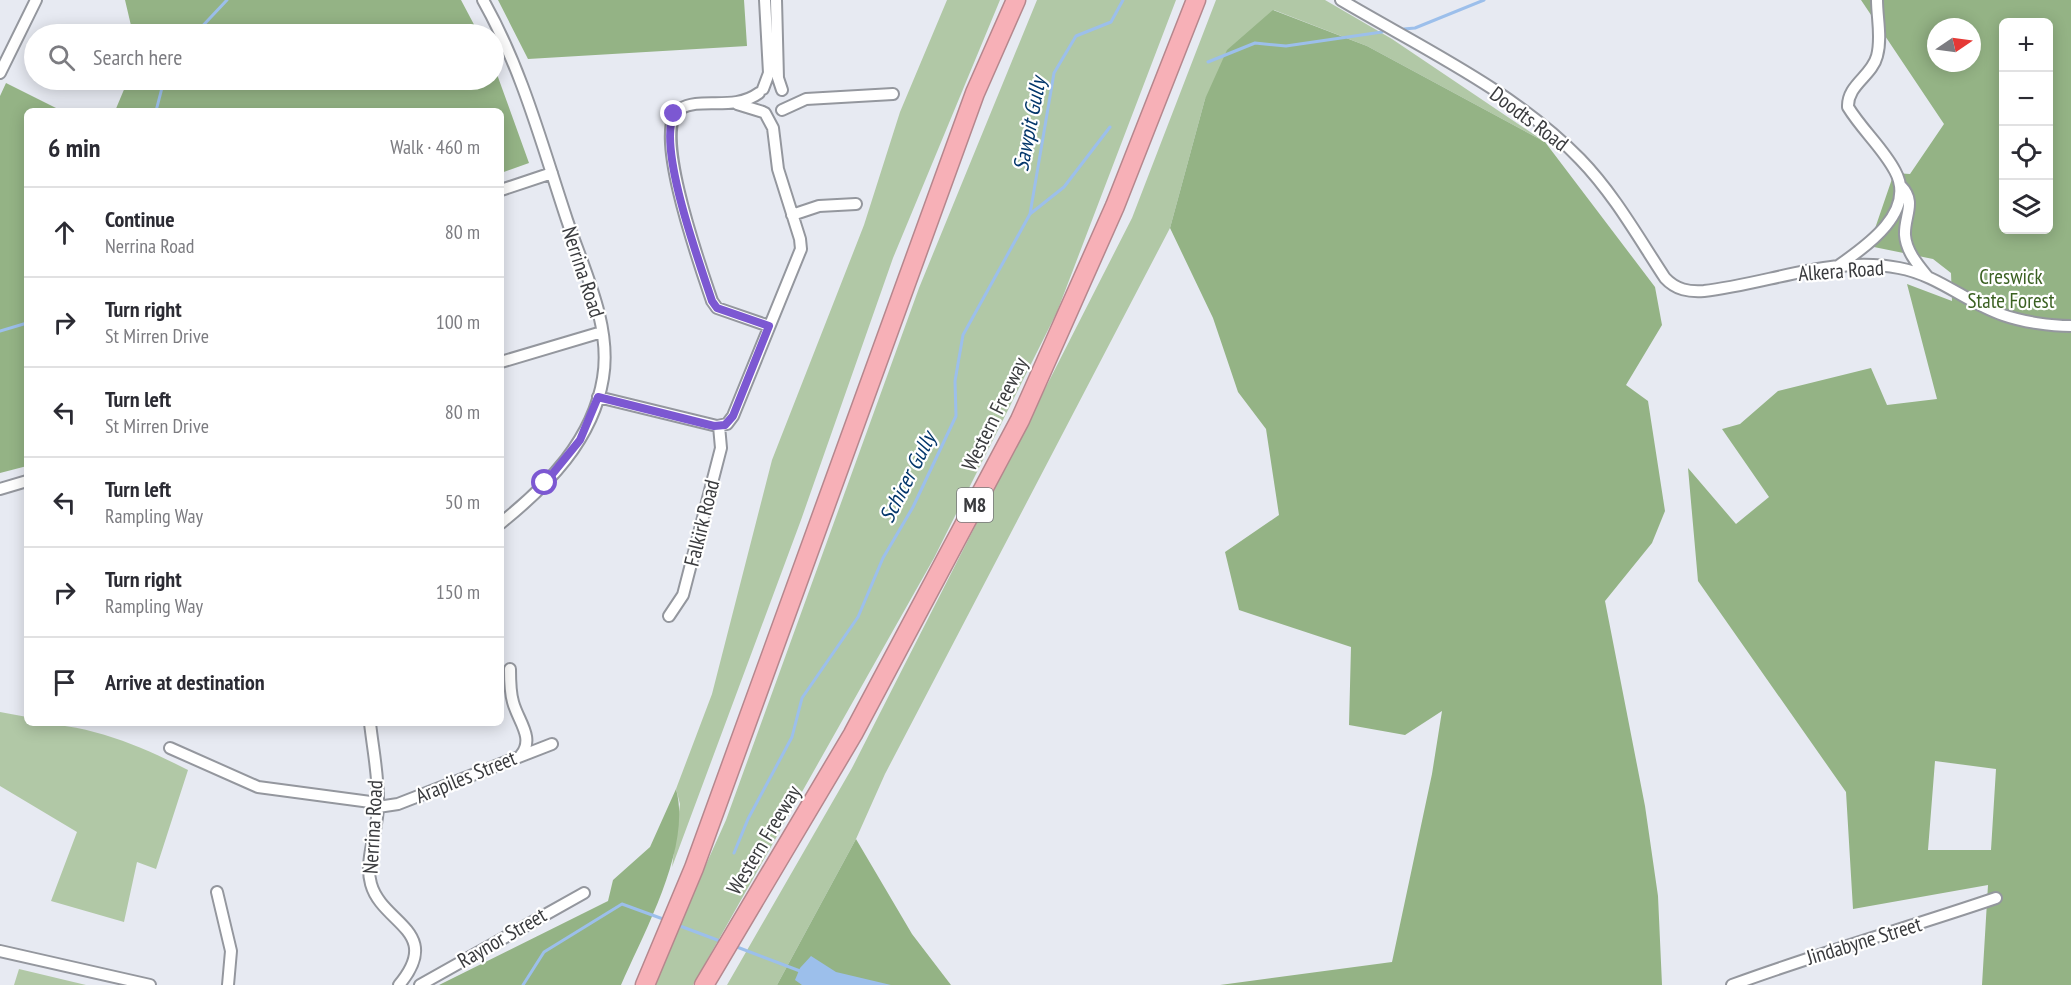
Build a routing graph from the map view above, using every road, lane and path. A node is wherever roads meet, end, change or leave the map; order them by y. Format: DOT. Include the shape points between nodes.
graph roads {
  1 [pos="36,0"];
  2 [pos="483,0"];
  3 [pos="765,0"];
  4 [pos="776,0"];
  5 [pos="1016,0"];
  6 [pos="1196,0"];
  7 [pos="1341,0"];
  8 [pos="1876,0"];
  9 [pos="24,24"];
  10 [pos="24,24"];
  11 [pos="495,24"];
  12 [pos="504,42"];
  13 [pos="0,73"];
  14 [pos="761,91"];
  15 [pos="783,91"];
  16 [pos="893,94"];
  17 [pos="806,99"];
  18 [pos="734,104"];
  19 [pos="781,110"];
  20 [pos="764,112"];
  21 [pos="775,145"];
  22 [pos="552,173"];
  23 [pos="1900,186"];
  24 [pos="504,189"];
  25 [pos="856,204"];
  26 [pos="792,215"];
  27 [pos="1836,267"];
  28 [pos="1928,277"];
  29 [pos="1674,286"];
  30 [pos="769,326"];
  31 [pos="2071,326"];
  32 [pos="603,336"];
  33 [pos="504,361"];
  34 [pos="598,397"];
  35 [pos="719,426"];
  36 [pos="24,482"];
  37 [pos="0,489"];
  38 [pos="504,520"];
  39 [pos="669,616"];
  40 [pos="510,669"];
  41 [pos="370,726"];
  42 [pos="552,744"];
  43 [pos="170,748"];
  44 [pos="521,756"];
  45 [pos="378,805"];
  46 [pos="217,892"];
  47 [pos="584,892"];
  48 [pos="1996,898"];
  49 [pos="0,951"];
  50 [pos="150,985"];
  51 [pos="228,985"];
  52 [pos="399,985"];
  53 [pos="420,985"];
  54 [pos="645,985"];
  55 [pos="704,985"];
  56 [pos="1732,985"];
  1 -- 10 [label="street"];
  2 -- 11 [label="street, Nerrina Road"];
  3 -- 14 [label="street" via="769,69"];
  4 -- 15 [label="street" via="778,78"];
  5 -- 54 [label="highway" via="975,93 698,857"];
  6 -- 55 [label="highway, Western Freeway / M8" via="1115,206 1020,420 853,734"];
  7 -- 29 [label="street, Doodts Road" via="1478,81 1557,138 1603,185"];
  8 -- 23 [label="street" via="1877,57 1852,89 1848,107 1893,168"];
  9 -- 13 [label="street"];
  12 -- 22 [label="street, Nerrina Road" via="517,68"];
  14 -- 15 [label="street" via="774,86"];
  14 -- 18 [label="street"];
  14 -- 20 [label="street" via="758,105"];
  15 -- 17 [label="street"];
  15 -- 19 [label="street" via="786,101"];
  16 -- 17 [label="street"];
  17 -- 19 [label="street"];
  18 -- 20 [label="street"];
  18 -- 30 [label="street" via="689,106 675,113 671,129 677,192 712,301 717,308"];
  19 -- 20 [label="street" via="774,114"];
  19 -- 21 [label="street"];
  20 -- 21 [label="street" via="772,125"];
  21 -- 26 [label="street"];
  22 -- 24 [label="street"];
  22 -- 32 [label="street, Nerrina Road"];
  23 -- 27 [label="street" via="1898,207 1884,227"];
  23 -- 28 [label="street" via="1910,200 1905,238"];
  25 -- 26 [label="street" via="819,206"];
  26 -- 30 [label="street" via="800,253"];
  27 -- 28 [label="street, Alkera Road" via="1882,265"];
  27 -- 29 [label="street, Alkera Road" via="1704,291"];
  28 -- 31 [label="street, Alkera Road" via="2003,315"];
  30 -- 35 [label="street" via="733,416"];
  32 -- 33 [label="street"];
  32 -- 34 [label="street, Nerrina Road" via="604,370"];
  34 -- 35 [label="street"];
  34 -- 38 [label="street, Nerrina Road" via="586,429 568,456"];
  35 -- 39 [label="street, Falkirk Road" via="721,448 687,579 681,599"];
  36 -- 37 [label="street"];
  40 -- 44 [label="street" via="513,703 527,739"];
  41 -- 45 [label="street, Nerrina Road"];
  42 -- 44 [label="street, Arapiles Street"];
  43 -- 45 [label="street, Arapiles Street" via="258,787"];
  44 -- 45 [label="street, Arapiles Street" via="398,804"];
  45 -- 52 [label="street, Nerrina Road" via="371,885 381,902 409,930 414,943 410,968"];
  46 -- 51 [label="street" via="231,951"];
  47 -- 53 [label="street, Raynor Street"];
  48 -- 56 [label="street, Jindabyne Street"];
  49 -- 50 [label="street"];
}
